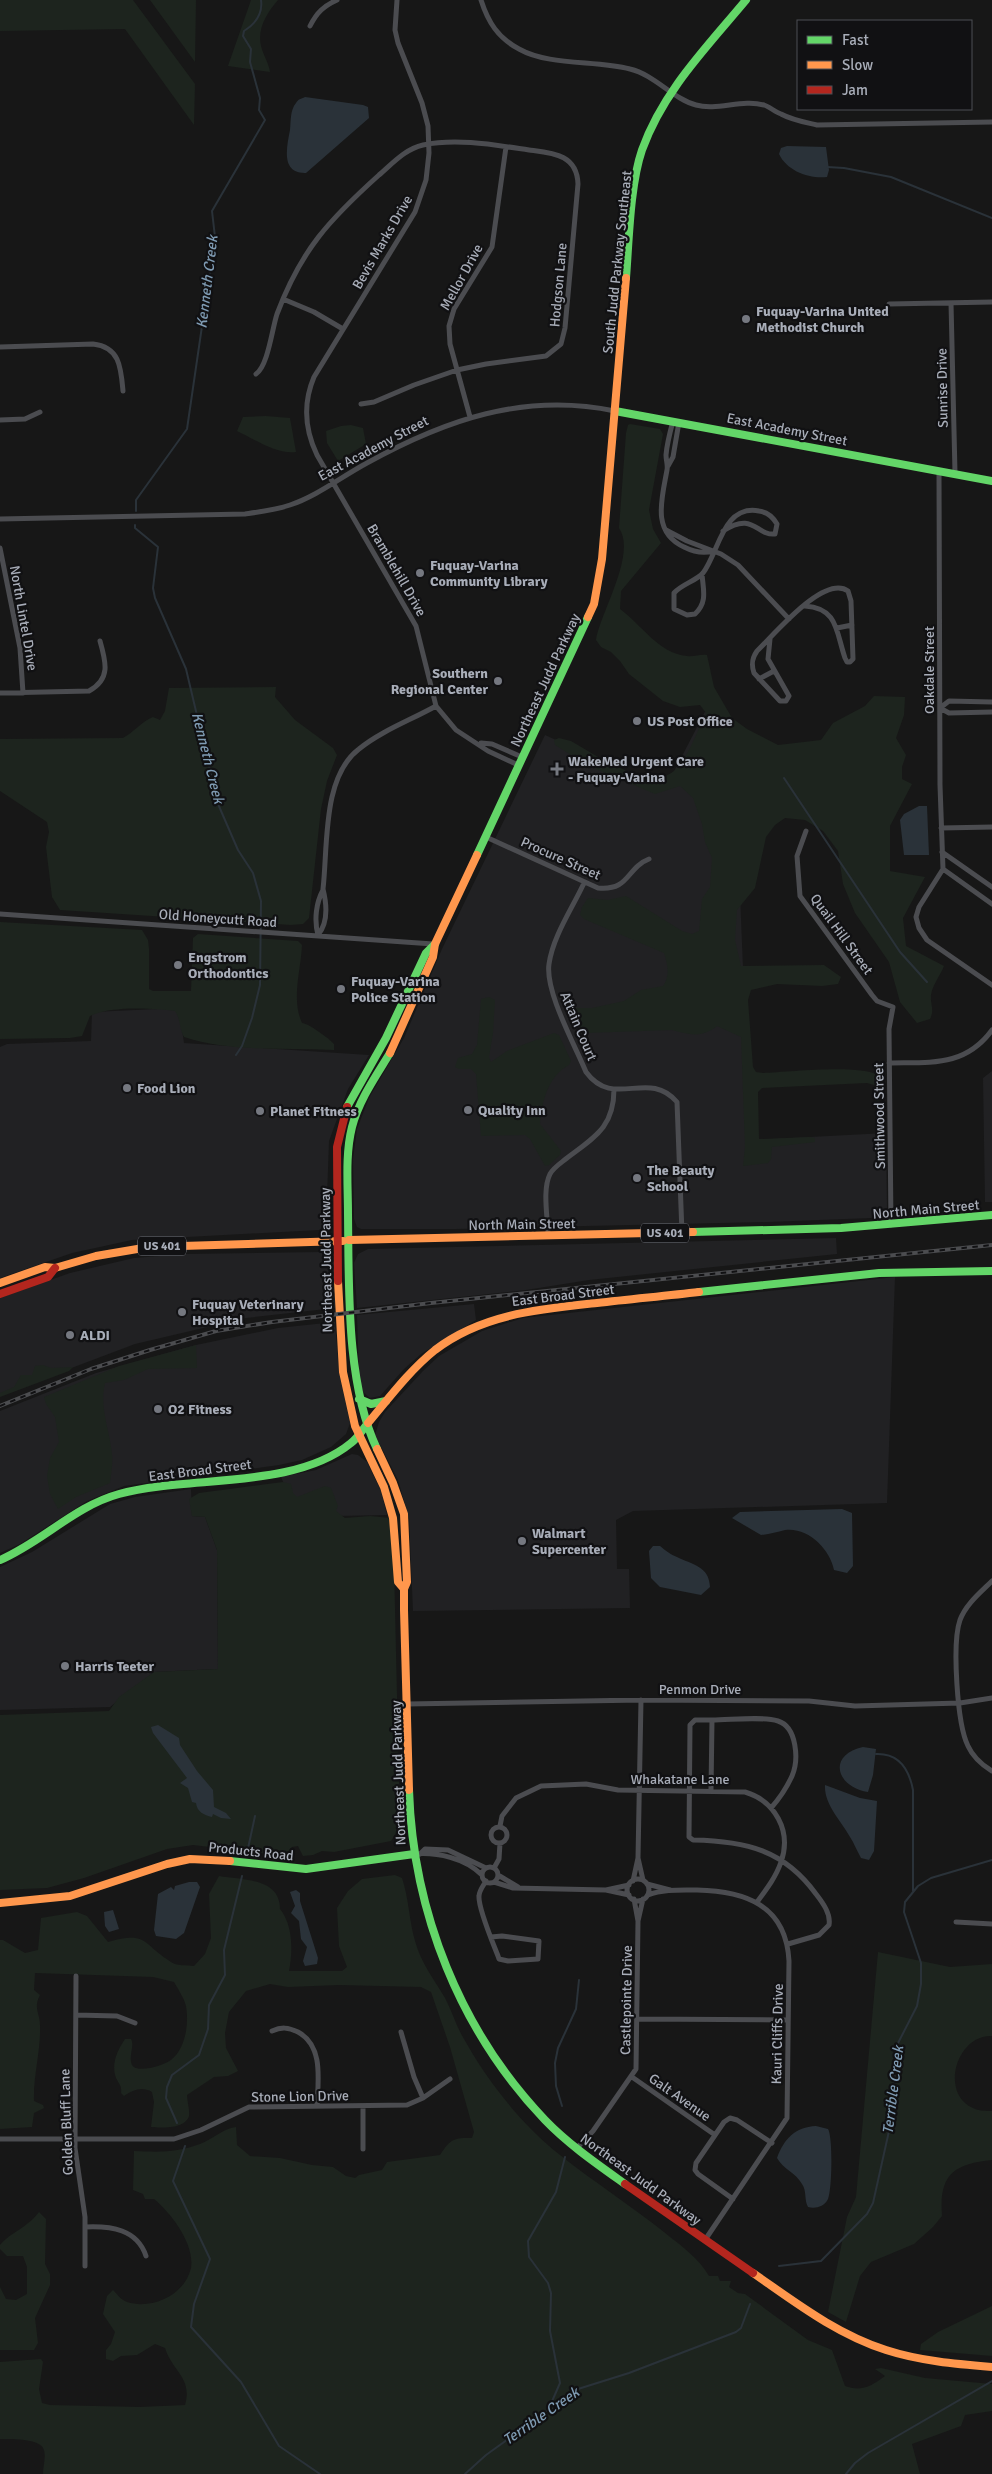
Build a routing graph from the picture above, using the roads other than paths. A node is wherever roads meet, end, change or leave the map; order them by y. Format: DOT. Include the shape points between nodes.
graph roads {
  1 [pos="337,0"];
  2 [pos="397,0"];
  3 [pos="481,0"];
  4 [pos="746,0"];
  5 [pos="310,26"];
  6 [pos="671,90"];
  7 [pos="992,122"];
  8 [pos="430,144"];
  9 [pos="506,147"];
  10 [pos="284,299"];
  11 [pos="992,302"];
  12 [pos="951,303"];
  13 [pos="889,304"];
  14 [pos="343,329"];
  15 [pos="0,347"];
  16 [pos="458,370"];
  17 [pos="256,374"];
  18 [pos="123,391"];
  19 [pos="361,404"];
  20 [pos="615,411"];
  21 [pos="40,412"];
  22 [pos="470,417"];
  23 [pos="0,420"];
  24 [pos="676,421"];
  25 [pos="939,471"];
  26 [pos="955,474"];
  27 [pos="992,480"];
  28 [pos="333,482"];
  29 [pos="0,519"];
  30 [pos="723,531"];
  31 [pos="0,548"];
  32 [pos="713,552"];
  33 [pos="702,574"];
  34 [pos="804,606"];
  35 [pos="789,619"];
  36 [pos="852,625"];
  37 [pos="837,628"];
  38 [pos="770,639"];
  39 [pos="100,641"];
  40 [pos="774,671"];
  41 [pos="759,679"];
  42 [pos="0,693"];
  43 [pos="23,693"];
  44 [pos="992,702"];
  45 [pos="436,706"];
  46 [pos="940,708"];
  47 [pos="992,712"];
  48 [pos="479,743"];
  49 [pos="522,757"];
  50 [pos="518,766"];
  51 [pos="992,827"];
  52 [pos="941,828"];
  53 [pos="806,831"];
  54 [pos="486,837"];
  55 [pos="942,852"];
  56 [pos="649,859"];
  57 [pos="943,869"];
  58 [pos="584,883"];
  59 [pos="992,887"];
  60 [pos="323,889"];
  61 [pos="992,904"];
  62 [pos="0,914"];
  63 [pos="318,935"];
  64 [pos="435,944"];
  65 [pos="992,985"];
  66 [pos="893,1006"];
  67 [pos="992,1030"];
  68 [pos="890,1063"];
  69 [pos="361,1080"];
  70 [pos="614,1089"];
  71 [pos="359,1106"];
  72 [pos="992,1215"];
  73 [pos="891,1225"];
  74 [pos="682,1233"];
  75 [pos="548,1236"];
  76 [pos="349,1240"];
  77 [pos="337,1241"];
  78 [pos="55,1268"];
  79 [pos="992,1271"];
  80 [pos="0,1283"];
  81 [pos="0,1294"];
  82 [pos="358,1399"];
  83 [pos="386,1402"];
  84 [pos="366,1426"];
  85 [pos="358,1435"];
  86 [pos="0,1560"];
  87 [pos="992,1582"];
  88 [pos="404,1589"];
  89 [pos="992,1698"];
  90 [pos="641,1700"];
  91 [pos="960,1703"];
  92 [pos="407,1704"];
  93 [pos="712,1720"];
  94 [pos="992,1771"];
  95 [pos="639,1790"];
  96 [pos="688,1790"];
  97 [pos="711,1790"];
  98 [pos="771,1808"];
  99 [pos="500,1826"];
  100 [pos="500,1843"];
  101 [pos="417,1854"];
  102 [pos="638,1858"];
  103 [pos="782,1860"];
  104 [pos="486,1868"];
  105 [pos="494,1868"];
  106 [pos="498,1874"];
  107 [pos="482,1875"];
  108 [pos="486,1882"];
  109 [pos="494,1882"];
  110 [pos="645,1882"];
  111 [pos="631,1883"];
  112 [pos="518,1887"];
  113 [pos="606,1890"];
  114 [pos="670,1890"];
  115 [pos="629,1895"];
  116 [pos="648,1895"];
  117 [pos="634,1899"];
  118 [pos="643,1899"];
  119 [pos="757,1902"];
  120 [pos="0,1903"];
  121 [pos="638,1921"];
  122 [pos="956,1922"];
  123 [pos="992,1924"];
  124 [pos="491,1937"];
  125 [pos="788,1944"];
  126 [pos="76,1976"];
  127 [pos="76,2016"];
  128 [pos="637,2019"];
  129 [pos="788,2020"];
  130 [pos="135,2023"];
  131 [pos="272,2031"];
  132 [pos="401,2032"];
  133 [pos="632,2077"];
  134 [pos="450,2080"];
  135 [pos="423,2098"];
  136 [pos="317,2106"];
  137 [pos="362,2106"];
  138 [pos="715,2135"];
  139 [pos="0,2139"];
  140 [pos="75,2139"];
  141 [pos="772,2143"];
  142 [pos="362,2149"];
  143 [pos="576,2149"];
  144 [pos="733,2199"];
  145 [pos="86,2226"];
  146 [pos="705,2240"];
  147 [pos="146,2256"];
  148 [pos="85,2266"];
  149 [pos="992,2367"];
  1 -- 5 [label="street" via="324,6"];
  2 -- 8 [label="street, Bevis Marks Drive" via="395,30 424,110"];
  3 -- 6 [label="street" via="487,20 502,38 519,49 535,56 629,68"];
  4 -- 6 [label="main road, South Judd Parkway Southeast"];
  6 -- 7 [label="street" via="697,106 764,106 797,121 817,125"];
  6 -- 20 [label="main road, South Judd Parkway Southeast" via="646,139 635,184"];
  8 -- 9 [label="street, Hodgson Lane" via="477,143"];
  8 -- 10 [label="street, Hodgson Lane" via="408,151 331,220 311,246"];
  8 -- 14 [label="street, Bevis Marks Drive" via="426,180 415,212"];
  9 -- 16 [label="street, Mellor Drive" via="492,247 450,321 449,338"];
  9 -- 16 [label="street, Hodgson Lane" via="560,154 577,173 564,334 558,347 546,356"];
  10 -- 14 [label="street"];
  10 -- 17 [label="street, Hodgson Lane" via="264,365"];
  11 -- 12 [label="street"];
  12 -- 13 [label="street"];
  12 -- 26 [label="street, Sunrise Drive"];
  14 -- 28 [label="street, Bevis Marks Drive" via="312,383 306,412 311,442"];
  15 -- 18 [label="street" via="106,346 119,360"];
  16 -- 19 [label="street, Hodgson Lane"];
  16 -- 22 [label="street, Mellor Drive"];
  20 -- 22 [label="street, East Academy Street" via="545,405"];
  20 -- 24 [label="main road, East Academy Street"];
  20 -- 49 [label="main road, Northeast Judd Parkway" via="599,588 590,616"];
  21 -- 23 [label="street" via="25,419"];
  22 -- 28 [label="street, East Academy Street" via="409,440"];
  24 -- 25 [label="main road, East Academy Street"];
  24 -- 32 [label="street" via="673,457 667,466 660,512 666,530"];
  25 -- 26 [label="main road, East Academy Street"];
  25 -- 46 [label="street, Oakdale Street"];
  26 -- 27 [label="main road, East Academy Street"];
  28 -- 29 [label="street, East Academy Street" via="290,505 245,514"];
  28 -- 45 [label="street, Bramblehill Drive" via="416,626"];
  30 -- 30 [label="street" via="741,523 775,534 777,524 765,512 754,510 740,513"];
  30 -- 32 [label="street"];
  31 -- 43 [label="street, North Lintel Drive" via="20,648"];
  32 -- 33 [label="street"];
  32 -- 35 [label="street" via="738,565"];
  33 -- 33 [label="street" via="674,592 674,609 680,614 695,614 700,609 704,601"];
  34 -- 35 [label="street"];
  34 -- 36 [label="street" via="825,590 844,589 850,596"];
  34 -- 37 [label="street" via="822,609"];
  35 -- 38 [label="street"];
  36 -- 37 [label="street"];
  36 -- 37 [label="street" via="853,659 850,662 846,662"];
  38 -- 40 [label="street" via="768,659"];
  38 -- 41 [label="street" via="752,661"];
  39 -- 43 [label="street" via="106,668 100,684 81,693"];
  40 -- 41 [label="street"];
  40 -- 41 [label="street" via="789,696 786,701 780,701"];
  42 -- 43 [label="street"];
  44 -- 46 [label="street" via="949,701"];
  45 -- 48 [label="street, Bramblehill Drive" via="456,730"];
  45 -- 60 [label="street" via="369,741 342,766 331,797"];
  46 -- 47 [label="street" via="949,713"];
  46 -- 52 [label="street, Oakdale Street"];
  48 -- 49 [label="street, Bramblehill Drive" via="492,744"];
  48 -- 50 [label="street, Bramblehill Drive"];
  49 -- 50 [label="main road, Northeast Judd Parkway"];
  50 -- 54 [label="main road, Northeast Judd Parkway"];
  51 -- 52 [label="street"];
  52 -- 55 [label="street, Oakdale Street"];
  53 -- 66 [label="street, Quail Hill Street" via="797,856 800,896 872,995 878,1001"];
  54 -- 58 [label="street, Procure Street"];
  54 -- 64 [label="main road, Northeast Judd Parkway"];
  55 -- 57 [label="street, Oakdale Street"];
  55 -- 59 [label="street"];
  56 -- 58 [label="street, Procure Street" via="614,888 598,888"];
  57 -- 61 [label="street"];
  57 -- 65 [label="street" via="918,907 919,928 928,940"];
  58 -- 70 [label="street, Attain Court" via="554,946 549,965 550,981 586,1072 601,1087"];
  60 -- 63 [label="street" via="318,900"];
  60 -- 63 [label="street" via="326,900 324,927"];
  62 -- 63 [label="street, Old Honeycutt Road"];
  63 -- 64 [label="street, Old Honeycutt Road"];
  64 -- 69 [label="main road, Northeast Judd Parkway" via="426,953 386,1038"];
  64 -- 71 [label="main road, Northeast Judd Parkway" via="433,957 396,1042"];
  66 -- 68 [label="street, Smithwood Street" via="889,1020"];
  67 -- 68 [label="street" via="978,1045 954,1059"];
  68 -- 73 [label="street, Smithwood Street"];
  69 -- 71 [label="main road" via="356,1099"];
  69 -- 77 [label="main road, Northeast Judd Parkway" via="348,1102 338,1136"];
  70 -- 74 [label="street, Attain Court" via="658,1088 668,1092 677,1102"];
  70 -- 75 [label="street" via="613,1109 607,1123 550,1174 547,1188"];
  71 -- 76 [label="main road, Northeast Judd Parkway" via="348,1152"];
  72 -- 73 [label="main road, North Main Street / US 401"];
  73 -- 74 [label="main road, North Main Street / US 401"];
  74 -- 75 [label="main road, North Main Street / US 401"];
  75 -- 76 [label="main road, North Main Street / US 401"];
  76 -- 77 [label="main road, North Main Street / US 401"];
  76 -- 82 [label="main road, Northeast Judd Parkway"];
  77 -- 78 [label="main road, North Main Street / US 401" via="148,1247 96,1256"];
  77 -- 85 [label="main road, Northeast Judd Parkway" via="342,1372"];
  78 -- 80 [label="main road, North Main Street / US 401" via="45,1267"];
  78 -- 81 [label="main road, North Main Street / US 401" via="48,1277"];
  79 -- 83 [label="main road, East Broad Street" via="879,1273 520,1312 488,1321 438,1349"];
  82 -- 83 [label="main road" via="371,1404"];
  82 -- 84 [label="main road, Northeast Judd Parkway"];
  83 -- 84 [label="main road, East Broad Street"];
  84 -- 85 [label="main road, East Broad Street"];
  84 -- 88 [label="main road, Northeast Judd Parkway" via="393,1482 404,1514 408,1582"];
  85 -- 86 [label="main road, East Broad Street" via="337,1452 292,1469 118,1494 84,1510 24,1549"];
  85 -- 88 [label="main road, Northeast Judd Parkway" via="384,1487 391,1509 398,1582"];
  87 -- 91 [label="street" via="968,1605 958,1628 955,1647"];
  88 -- 92 [label="main road, Northeast Judd Parkway"];
  89 -- 91 [label="street, Penmon Drive"];
  90 -- 91 [label="street, Penmon Drive" via="809,1701 855,1706"];
  90 -- 92 [label="street, Penmon Drive"];
  90 -- 95 [label="street"];
  91 -- 94 [label="street" via="967,1745"];
  92 -- 101 [label="main road, Northeast Judd Parkway" via="410,1820"];
  93 -- 96 [label="street" via="692,1721"];
  93 -- 97 [label="street"];
  93 -- 98 [label="street" via="778,1721 790,1730 794,1768"];
  95 -- 96 [label="street, Whakatane Lane"];
  95 -- 99 [label="street, Whakatane Lane" via="612,1790 586,1784 540,1786 516,1798 502,1816"];
  95 -- 102 [label="street"];
  96 -- 97 [label="street, Whakatane Lane"];
  96 -- 103 [label="street" via="690,1839 738,1842"];
  97 -- 98 [label="street, Whakatane Lane" via="745,1792 760,1798"];
  98 -- 103 [label="street, Whakatane Lane" via="784,1836"];
  99 -- 100 [label="street" via="507,1835 506,1840"];
  99 -- 100 [label="street" via="492,1829 490,1834 494,1842"];
  100 -- 105 [label="street" via="499,1859"];
  101 -- 104 [label="street" via="425,1849 448,1850"];
  101 -- 107 [label="street" via="454,1859 470,1865"];
  101 -- 120 [label="main road, Products Road" via="306,1869 190,1859 70,1896"];
  101 -- 143 [label="main road, Northeast Judd Parkway" via="429,1922 450,1979 472,2024 506,2074 544,2119"];
  102 -- 110 [label="street"];
  102 -- 111 [label="street"];
  103 -- 119 [label="street, Whakatane Lane"];
  103 -- 125 [label="street" via="796,1870 817,1895 830,1921 824,1933"];
  104 -- 105 [label="street"];
  104 -- 107 [label="street"];
  105 -- 106 [label="street"];
  106 -- 109 [label="street"];
  106 -- 112 [label="street"];
  107 -- 108 [label="street"];
  108 -- 109 [label="street"];
  108 -- 124 [label="street" via="479,1896"];
  109 -- 112 [label="street"];
  110 -- 111 [label="street"];
  110 -- 114 [label="street, Kauri Cliffs Drive"];
  110 -- 116 [label="street"];
  111 -- 113 [label="street"];
  111 -- 115 [label="street"];
  112 -- 113 [label="street"];
  113 -- 115 [label="street"];
  114 -- 116 [label="street, Kauri Cliffs Drive"];
  114 -- 119 [label="street, Kauri Cliffs Drive" via="730,1892"];
  115 -- 117 [label="street"];
  116 -- 118 [label="street"];
  117 -- 118 [label="street"];
  117 -- 121 [label="street, Castlepointe Drive"];
  118 -- 121 [label="street, Castlepointe Drive"];
  119 -- 125 [label="street, Kauri Cliffs Drive" via="775,1920"];
  121 -- 128 [label="street, Castlepointe Drive"];
  122 -- 123 [label="street"];
  124 -- 124 [label="street" via="498,1956 503,1960 538,1959 539,1941"];
  125 -- 129 [label="street, Kauri Cliffs Drive"];
  126 -- 127 [label="street, Golden Bluff Lane"];
  127 -- 130 [label="street" via="116,2016"];
  127 -- 140 [label="street, Golden Bluff Lane"];
  128 -- 129 [label="street"];
  128 -- 133 [label="street, Castlepointe Drive" via="636,2064"];
  129 -- 141 [label="street, Kauri Cliffs Drive" via="787,2118"];
  131 -- 136 [label="street" via="280,2028 293,2030 311,2043 317,2059"];
  132 -- 135 [label="street"];
  133 -- 138 [label="street, Galt Avenue"];
  133 -- 143 [label="street, Castlepointe Drive"];
  134 -- 135 [label="street, Stone Lion Drive"];
  135 -- 137 [label="street, Stone Lion Drive" via="402,2106"];
  136 -- 137 [label="street, Stone Lion Drive"];
  136 -- 140 [label="street, Stone Lion Drive" via="246,2108 174,2139"];
  137 -- 142 [label="street"];
  138 -- 141 [label="street" via="726,2120 734,2118"];
  138 -- 144 [label="street" via="696,2163 695,2170"];
  139 -- 140 [label="street, Stone Lion Drive"];
  140 -- 145 [label="street, Golden Bluff Lane"];
  141 -- 144 [label="street, Kauri Cliffs Drive"];
  143 -- 146 [label="main road, Northeast Judd Parkway"];
  144 -- 146 [label="street, Kauri Cliffs Drive"];
  145 -- 147 [label="street" via="107,2227 130,2234 142,2244"];
  145 -- 148 [label="street, Golden Bluff Lane"];
  146 -- 149 [label="main road, Northeast Judd Parkway" via="824,2322 856,2340 896,2355 934,2363"];
}
